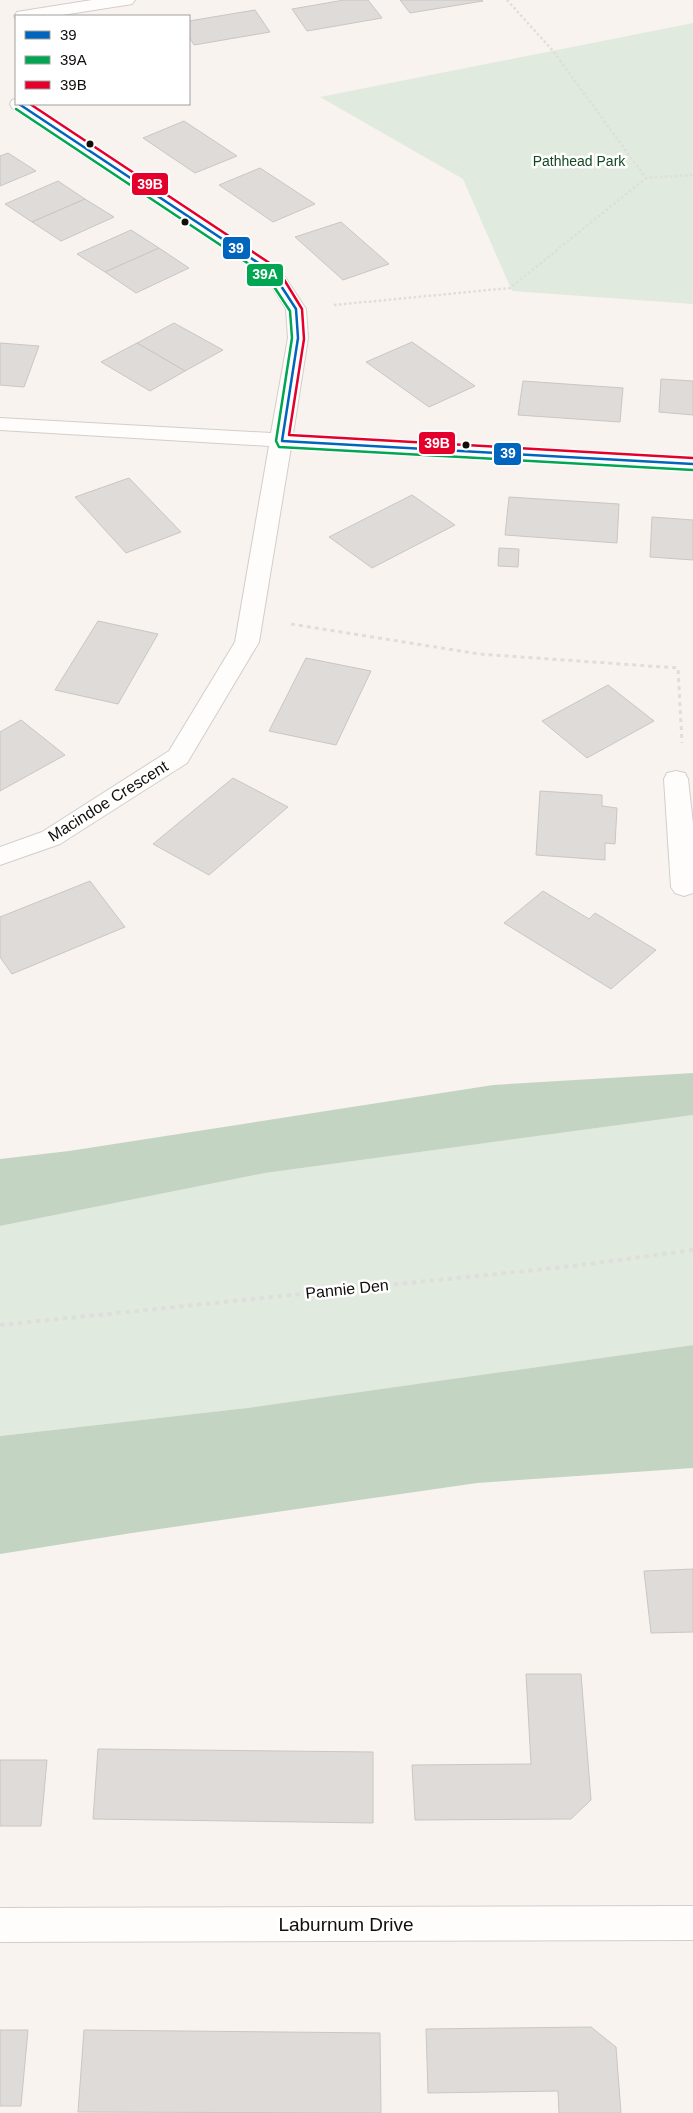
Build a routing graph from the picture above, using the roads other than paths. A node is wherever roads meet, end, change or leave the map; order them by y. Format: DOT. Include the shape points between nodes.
graph roads {
  1 [pos="126,0"];
  2 [pos="29,15"];
  3 [pos="21,105"];
  4 [pos="0,424"];
  5 [pos="282,441"];
  6 [pos="693,464"];
  7 [pos="676,779"];
  8 [pos="687,832"];
  9 [pos="0,856"];
  10 [pos="684,887"];
  11 [pos="693,1923"];
  12 [pos="0,1925"];
  1 -- 2 [label="street"];
  3 -- 5 [label="street, Macindoe Crescent" via="272,272 296,309 298,338"];
  4 -- 5 [label="street"];
  5 -- 6 [label="street"];
  5 -- 9 [label="street, Macindoe Crescent" via="247,642 178,757 51,838"];
  7 -- 8 [label="street"];
  8 -- 10 [label="street"];
  11 -- 12 [label="street, Laburnum Drive"];
}
